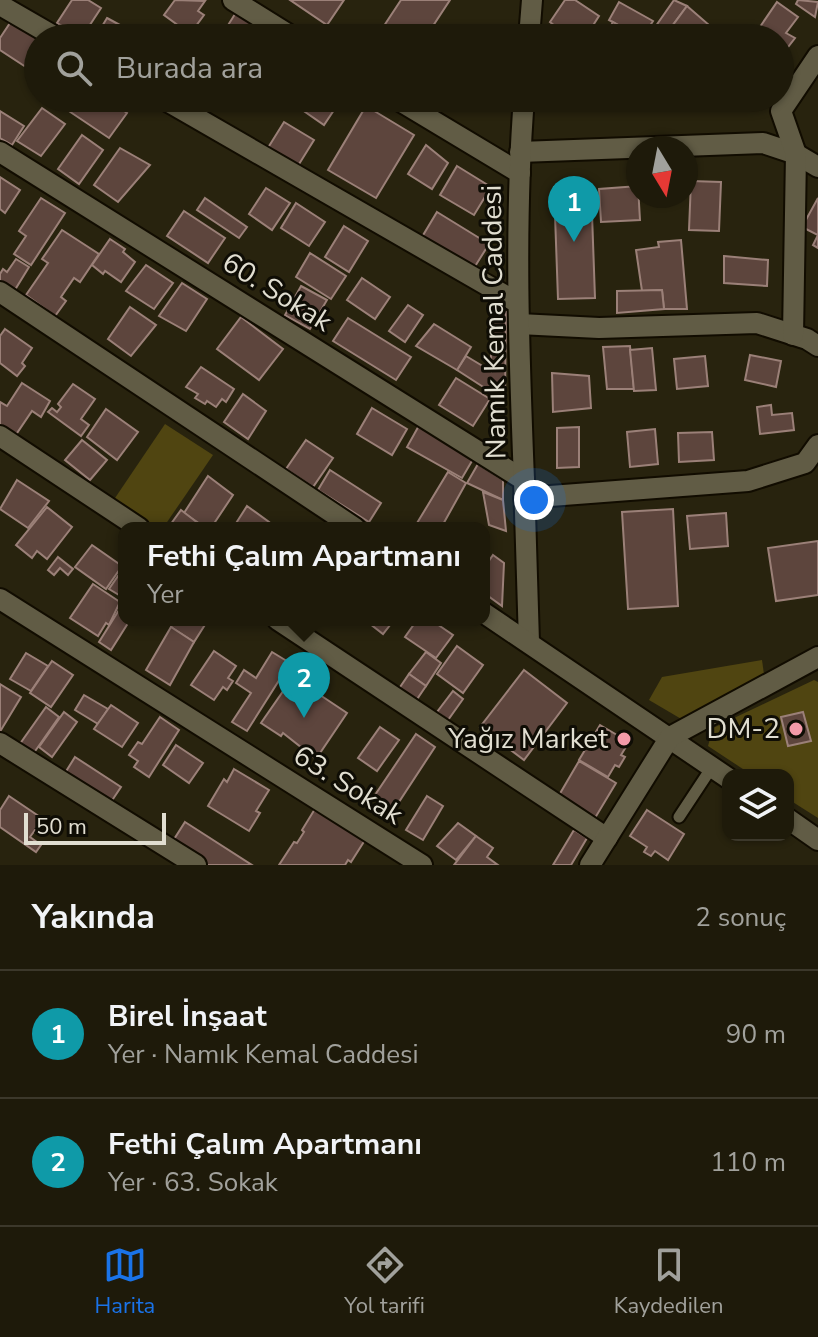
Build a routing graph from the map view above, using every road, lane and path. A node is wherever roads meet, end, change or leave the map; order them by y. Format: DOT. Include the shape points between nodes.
graph roads {
  1 [pos="233,0"];
  2 [pos="532,0"];
  3 [pos="0,5"];
  4 [pos="33,24"];
  5 [pos="272,24"];
  6 [pos="530,24"];
  7 [pos="818,56"];
  8 [pos="794,92"];
  9 [pos="186,112"];
  10 [pos="422,112"];
  11 [pos="523,112"];
  12 [pos="781,112"];
  13 [pos="0,152"];
  14 [pos="796,154"];
  15 [pos="520,162"];
  16 [pos="818,167"];
  17 [pos="0,292"];
  18 [pos="518,303"];
  19 [pos="519,324"];
  20 [pos="793,335"];
  21 [pos="818,346"];
  22 [pos="0,436"];
  23 [pos="818,445"];
  24 [pos="524,489"];
  25 [pos="130,522"];
  26 [pos="346,522"];
  27 [pos="0,599"];
  28 [pos="490,617"];
  29 [pos="287,626"];
  30 [pos="529,642"];
  31 [pos="818,657"];
  32 [pos="670,737"];
  33 [pos="0,743"];
  34 [pos="720,772"];
  35 [pos="679,817"];
  36 [pos="794,823"];
  37 [pos="607,838"];
  38 [pos="818,840"];
  39 [pos="196,865"];
  40 [pos="422,865"];
  41 [pos="590,865"];
  1 -- 5 [label="street"];
  2 -- 6 [label="street"];
  3 -- 4 [label="street"];
  7 -- 8 [label="street"];
  9 -- 18 [label="street"];
  10 -- 15 [label="street"];
  11 -- 15 [label="street, Namık Kemal Caddesi"];
  12 -- 14 [label="street"];
  13 -- 24 [label="street, 60. Sokak"];
  14 -- 15 [label="street" via="763,143"];
  14 -- 16 [label="street"];
  14 -- 20 [label="street"];
  15 -- 18 [label="street, Namık Kemal Caddesi"];
  17 -- 26 [label="street"];
  18 -- 19 [label="street, Namık Kemal Caddesi"];
  19 -- 20 [label="street" via="599,328 757,323"];
  19 -- 24 [label="street, Namık Kemal Caddesi"];
  20 -- 21 [label="street"];
  22 -- 25 [label="street"];
  23 -- 24 [label="street" via="805,463 748,481"];
  24 -- 30 [label="street, Namık Kemal Caddesi"];
  27 -- 40 [label="street, 63. Sokak"];
  28 -- 30 [label="street"];
  29 -- 37 [label="street"];
  30 -- 32 [label="street"];
  31 -- 32 [label="street"];
  32 -- 34 [label="street"];
  32 -- 37 [label="street"];
  33 -- 39 [label="street"];
  34 -- 35 [label="lane"];
  36 -- 38 [label="street"];
  37 -- 41 [label="street"];
}
